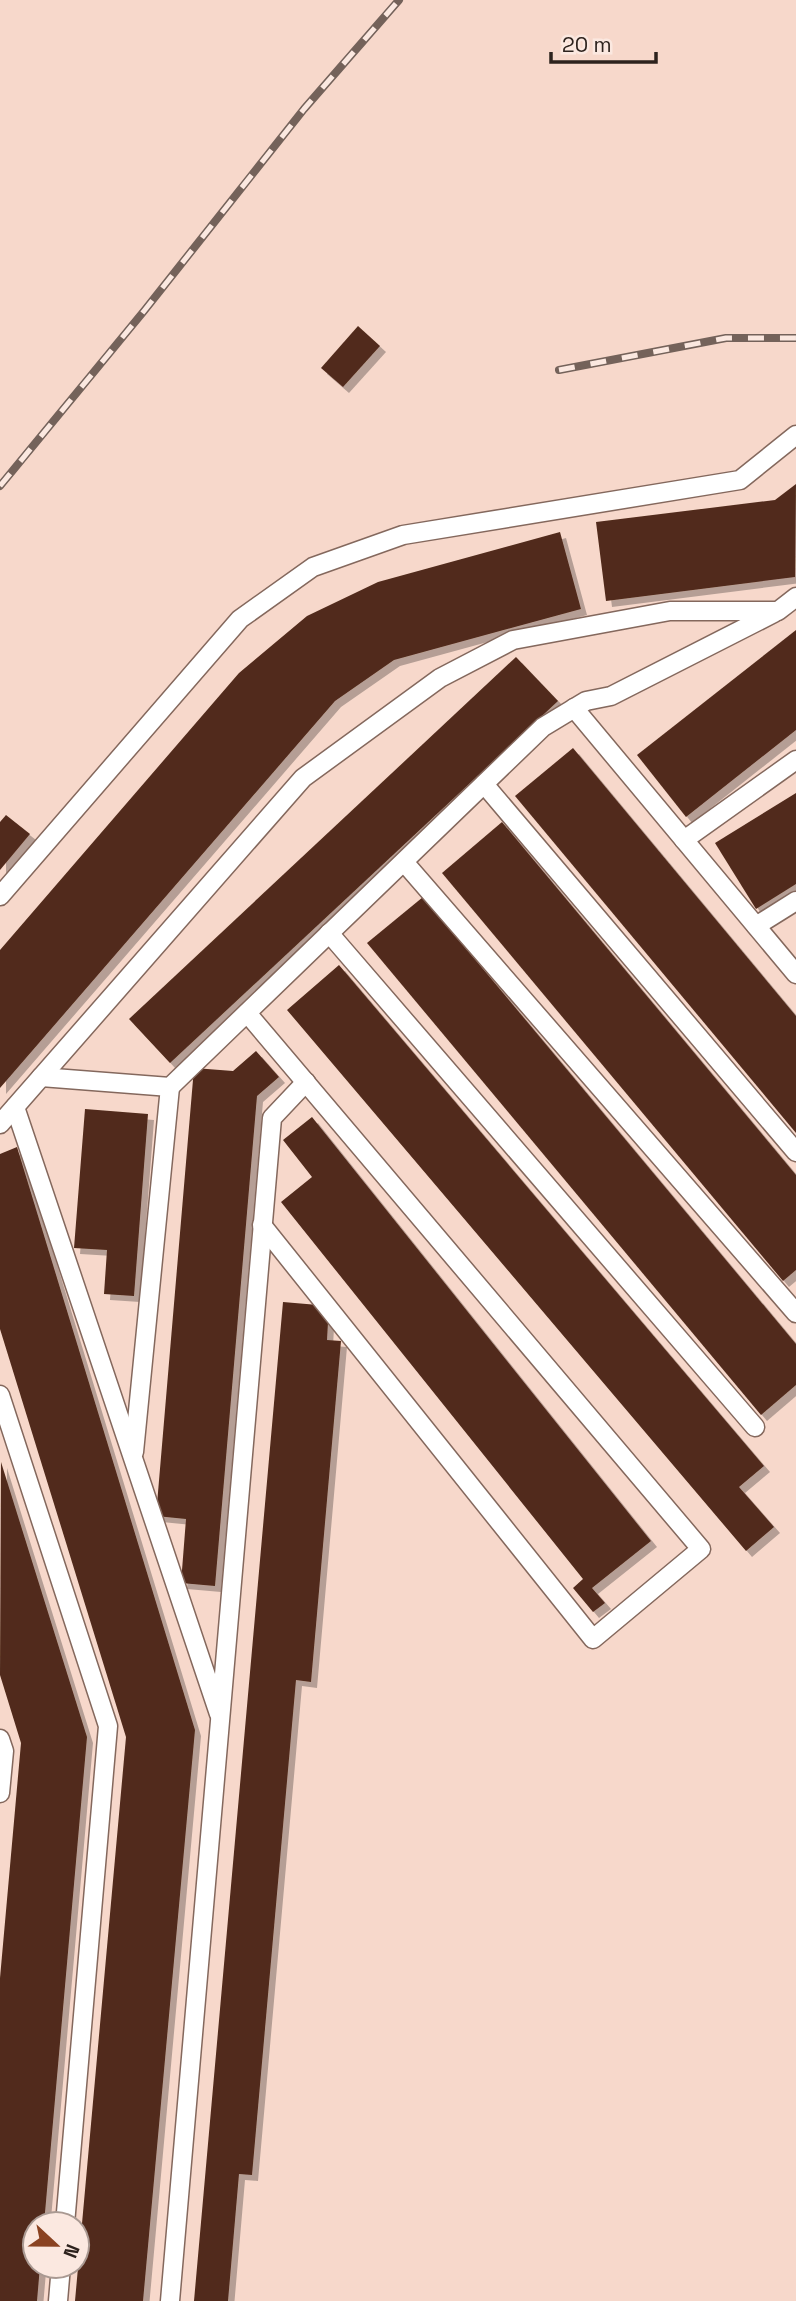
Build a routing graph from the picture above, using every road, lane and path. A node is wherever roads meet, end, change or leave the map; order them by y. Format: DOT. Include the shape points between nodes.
graph roads {
  1 [pos="796,435"];
  2 [pos="796,597"];
  3 [pos="778,611"];
  4 [pos="573,708"];
  5 [pos="796,760"];
  6 [pos="484,784"];
  7 [pos="684,840"];
  8 [pos="404,862"];
  9 [pos="0,896"];
  10 [pos="796,901"];
  11 [pos="756,926"];
  12 [pos="329,933"];
  13 [pos="796,974"];
  14 [pos="247,1013"];
  15 [pos="41,1077"];
  16 [pos="306,1083"];
  17 [pos="170,1087"];
  18 [pos="15,1107"];
  19 [pos="0,1124"];
  20 [pos="796,1152"];
  21 [pos="262,1225"];
  22 [pos="796,1314"];
  23 [pos="0,1395"];
  24 [pos="755,1427"];
  25 [pos="133,1459"];
  26 [pos="221,1721"];
  27 [pos="0,1739"];
  28 [pos="0,1793"];
  29 [pos="66,2210"];
  30 [pos="60,2280"];
  31 [pos="58,2301"];
  32 [pos="170,2301"];
  1 -- 9 [label="lane" via="740,480 403,535 313,567 240,620"];
  2 -- 3 [label="lane"];
  3 -- 4 [label="lane" via="611,696"];
  3 -- 15 [label="lane" via="670,611 513,640 440,678 303,778"];
  4 -- 6 [label="lane" via="543,727"];
  4 -- 7 [label="lane"];
  5 -- 7 [label="lane"];
  6 -- 8 [label="lane"];
  6 -- 20 [label="lane"];
  7 -- 11 [label="lane"];
  8 -- 12 [label="lane"];
  8 -- 22 [label="lane"];
  10 -- 11 [label="lane"];
  11 -- 13 [label="lane"];
  12 -- 14 [label="lane"];
  12 -- 24 [label="lane"];
  14 -- 16 [label="lane"];
  14 -- 17 [label="lane"];
  15 -- 17 [label="lane"];
  15 -- 18 [label="lane"];
  16 -- 21 [label="lane" via="272,1118"];
  16 -- 21 [label="lane" via="701,1549 593,1639"];
  17 -- 25 [label="lane"];
  18 -- 19 [label="lane"];
  18 -- 25 [label="lane"];
  21 -- 26 [label="lane"];
  23 -- 29 [label="lane" via="108,1726"];
  25 -- 26 [label="lane"];
  26 -- 32 [label="lane"];
  27 -- 28 [label="lane" via="4,1751"];
  30 -- 31 [label="lane"];
}
